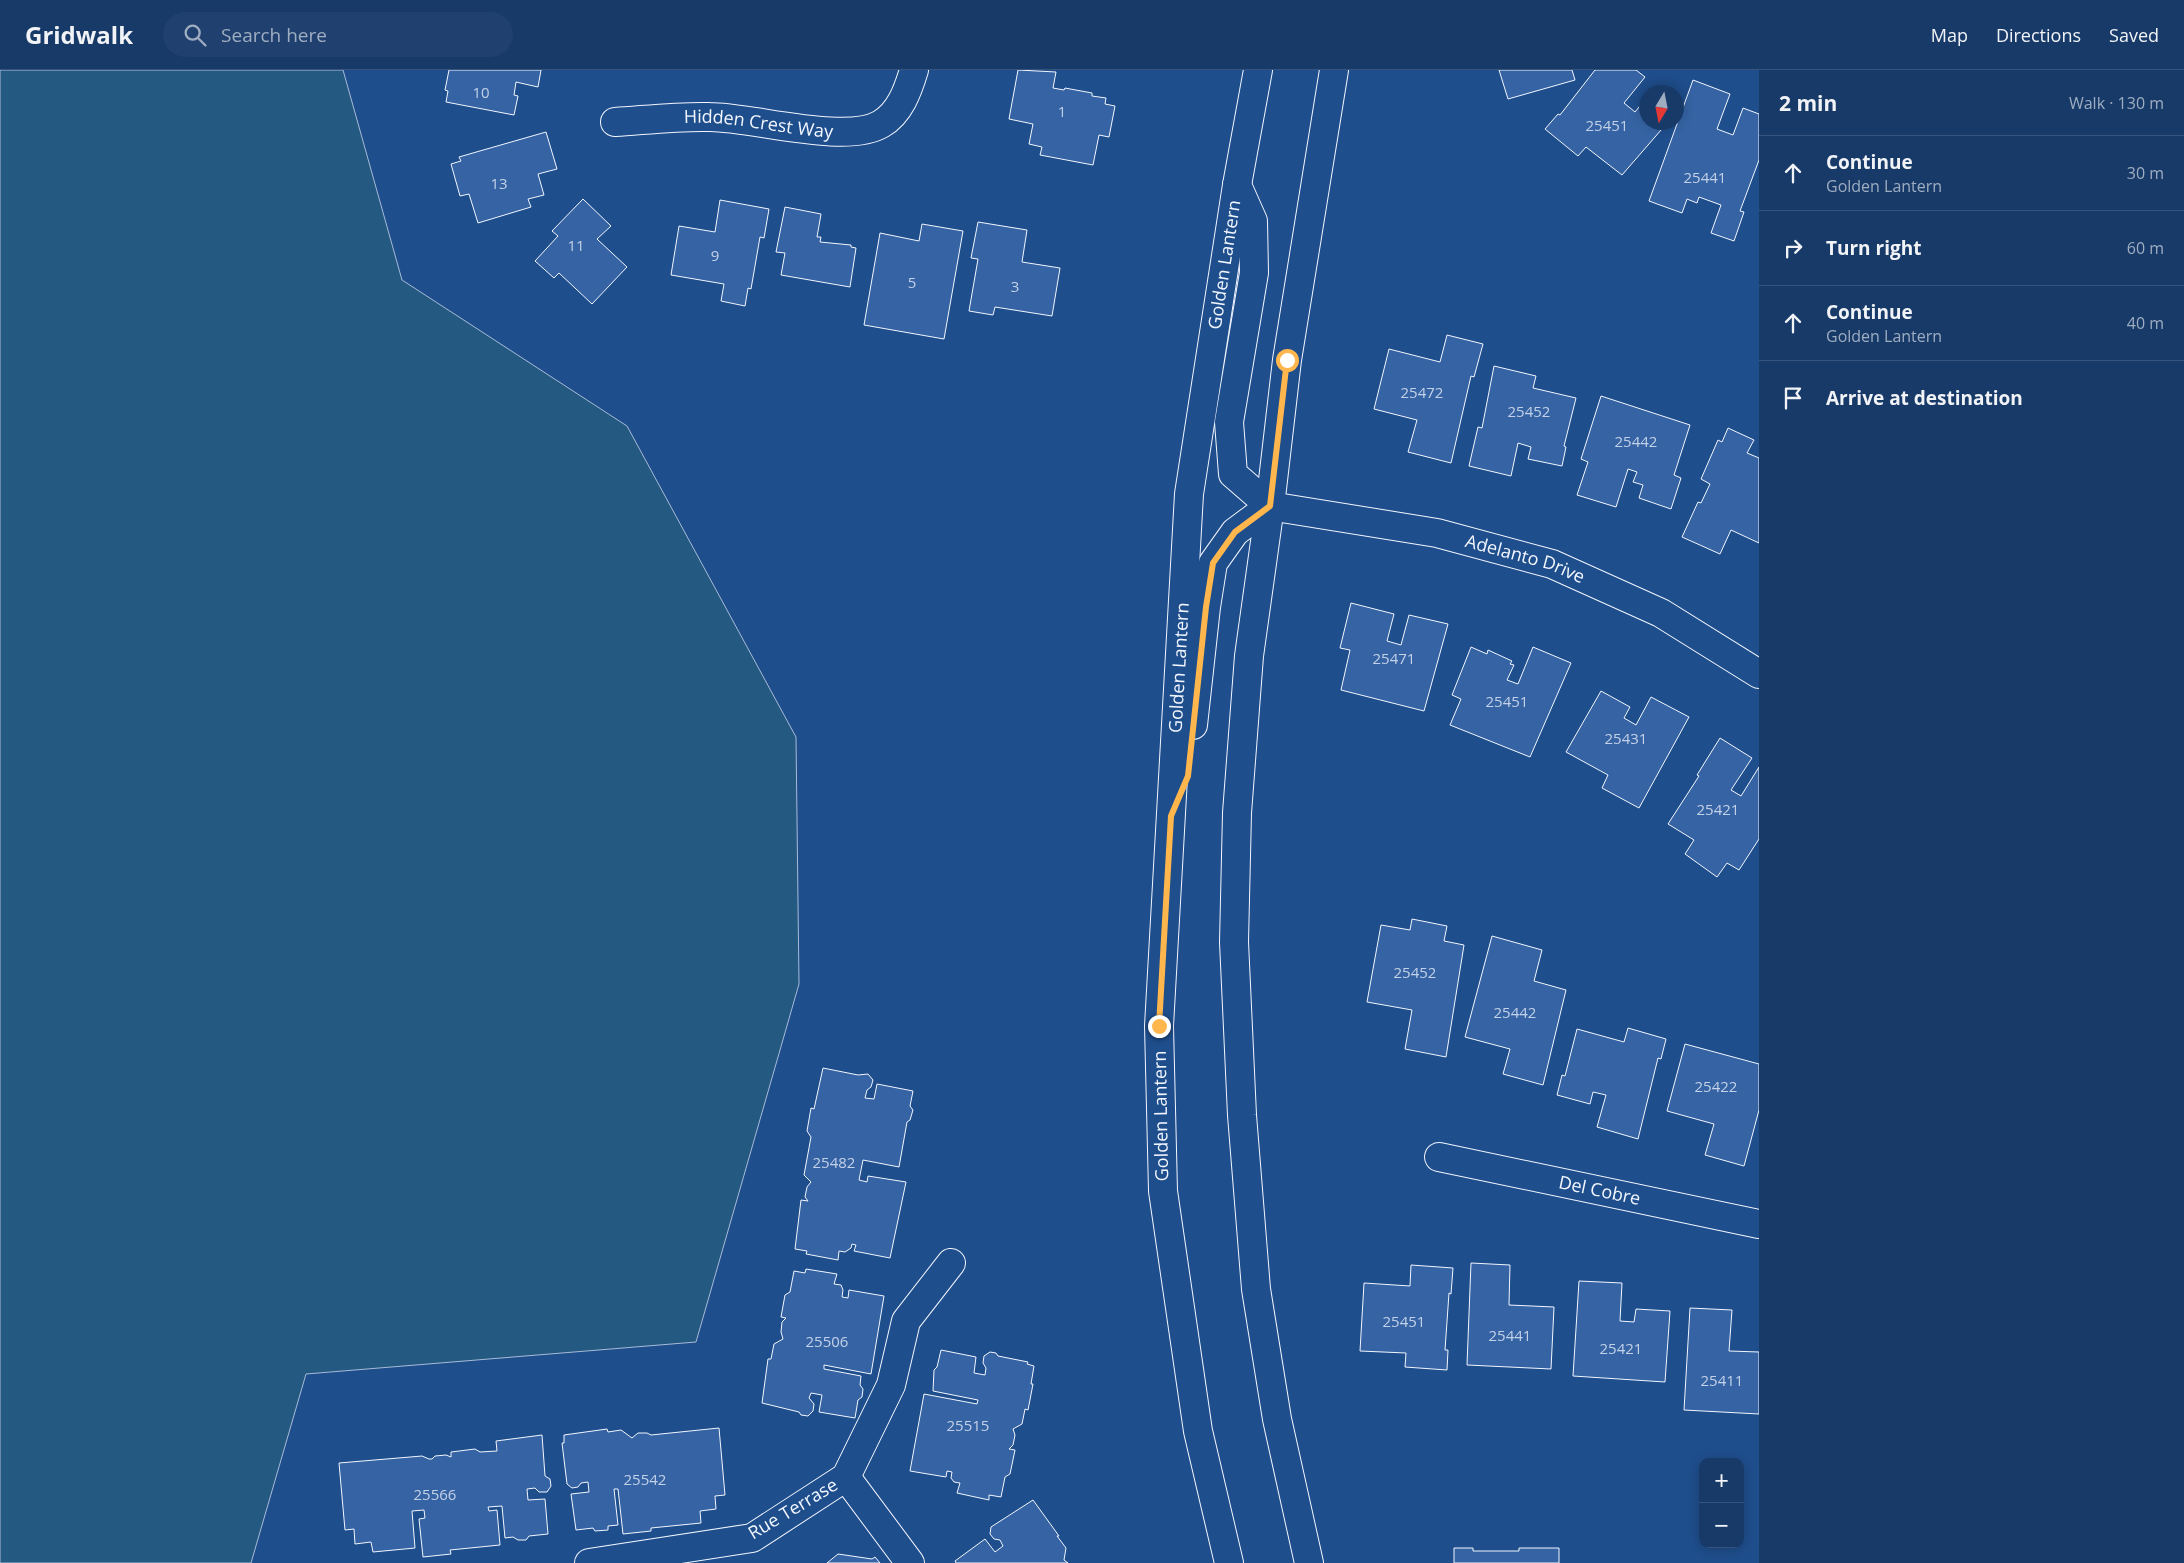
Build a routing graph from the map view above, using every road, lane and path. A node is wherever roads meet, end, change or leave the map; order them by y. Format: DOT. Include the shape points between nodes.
graph roads {
  1 [pos="914,70"];
  2 [pos="1258,70"];
  3 [pos="1334,70"];
  4 [pos="615,122"];
  5 [pos="1237,184"];
  6 [pos="1270,506"];
  7 [pos="1759,674"];
  8 [pos="1171,816"];
  9 [pos="1439,1157"];
  10 [pos="1759,1224"];
  11 [pos="951,1264"];
  12 [pos="846,1477"];
  13 [pos="589,1563"];
  14 [pos="595,1563"];
  15 [pos="910,1563"];
  16 [pos="1229,1563"];
  17 [pos="1309,1563"];
  1 -- 4 [label="main road, Hidden Crest Way" via="896,111 880,125 857,132 808,130 711,117"];
  2 -- 5 [label="main road, Golden Lantern"];
  3 -- 6 [label="main road" via="1287,360"];
  5 -- 6 [label="main road" via="1253,221 1254,273 1229,422 1233,474"];
  5 -- 8 [label="main road, Golden Lantern" via="1189,494"];
  6 -- 7 [label="main road, Adelanto Drive" via="1437,533 1552,564 1661,613"];
  6 -- 8 [label="main road" via="1235,532 1213,563 1188,776"];
  6 -- 17 [label="main road" via="1249,656 1237,813 1234,942 1242,1115 1256,1289 1277,1419"];
  8 -- 16 [label="main road, Golden Lantern" via="1159,1026 1163,1191 1198,1431"];
  9 -- 10 [label="main road, Del Cobre"];
  11 -- 12 [label="main road, Rue Terrase" via="906,1321 892,1385"];
  12 -- 14 [label="main road, Rue Terrase" via="752,1538"];
  12 -- 15 [label="main road"];
  13 -- 14 [label="main road, Rue Terrase"];
}
